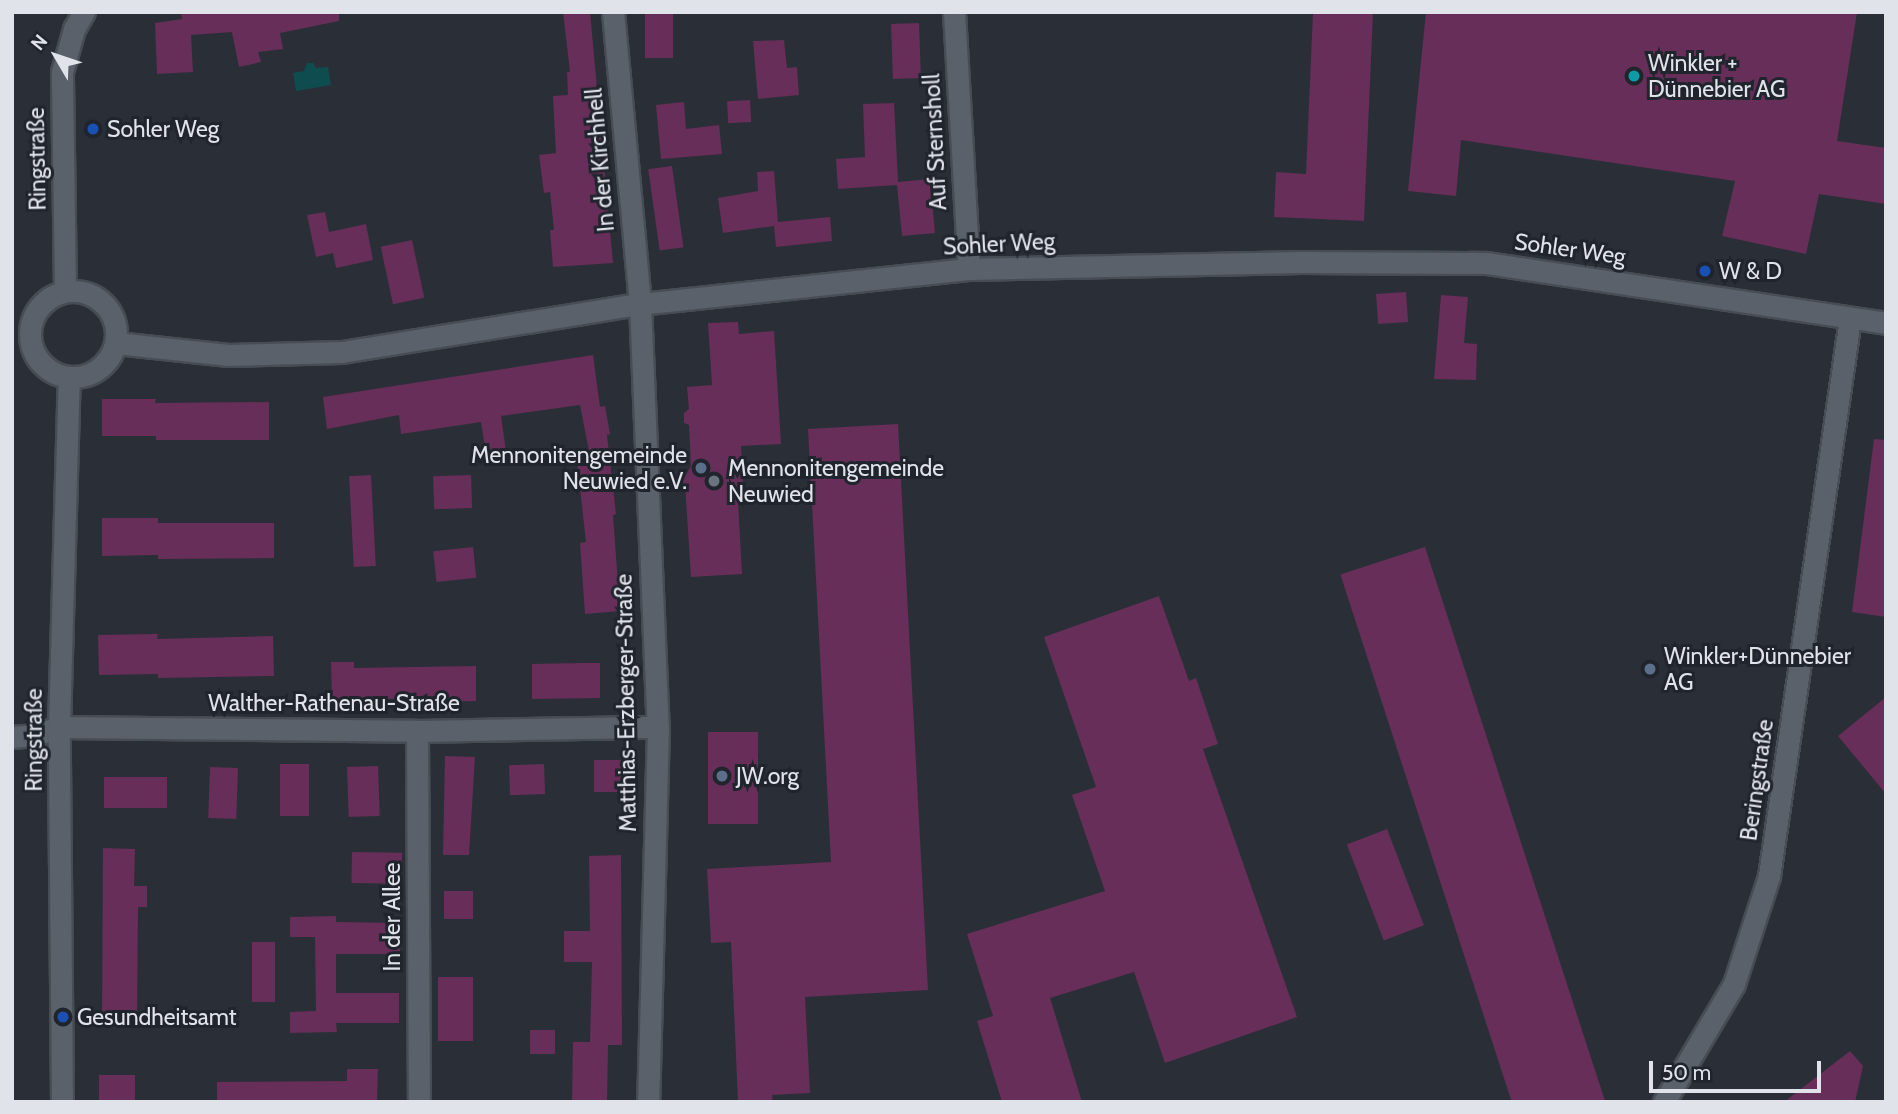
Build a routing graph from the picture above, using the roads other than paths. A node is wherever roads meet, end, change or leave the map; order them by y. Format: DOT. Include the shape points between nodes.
graph roads {
  1 [pos="613,12"];
  2 [pos="954,12"];
  3 [pos="79,21"];
  4 [pos="969,270"];
  5 [pos="65,290"];
  6 [pos="640,303"];
  7 [pos="1850,319"];
  8 [pos="1886,323"];
  9 [pos="21,336"];
  10 [pos="116,343"];
  11 [pos="69,377"];
  12 [pos="59,727"];
  13 [pos="658,727"];
  14 [pos="418,731"];
  15 [pos="12,737"];
  16 [pos="62,1102"];
  17 [pos="419,1102"];
  18 [pos="648,1102"];
  19 [pos="1664,1102"];
  1 -- 6 [label="street, In der Kirchhell"];
  2 -- 4 [label="street, Auf Sternsholl"];
  3 -- 5 [label="street, Ringstraße" via="62,72"];
  4 -- 6 [label="street, Sohler Weg"];
  4 -- 7 [label="street, Sohler Weg" via="1301,262 1486,263"];
  5 -- 9 [label="street" via="39,307"];
  5 -- 10 [label="street" via="98,297 117,325"];
  6 -- 10 [label="street, Sohler Weg" via="342,352 228,355"];
  6 -- 13 [label="street, Matthias-Erzberger-Straße"];
  7 -- 8 [label="street, Sohler Weg"];
  7 -- 19 [label="street, Beringstraße" via="1769,876 1734,984"];
  9 -- 11 [label="street" via="42,364"];
  10 -- 11 [label="street" via="99,369"];
  11 -- 12 [label="street, Ringstraße"];
  12 -- 14 [label="street, Walther-Rathenau-Straße"];
  12 -- 15 [label="street, Walther-Rathenau-Straße"];
  12 -- 16 [label="street, Ringstraße"];
  13 -- 14 [label="street, Walther-Rathenau-Straße"];
  13 -- 18 [label="street, Matthias-Erzberger-Straße"];
  14 -- 17 [label="street, In der Allee"];
}
